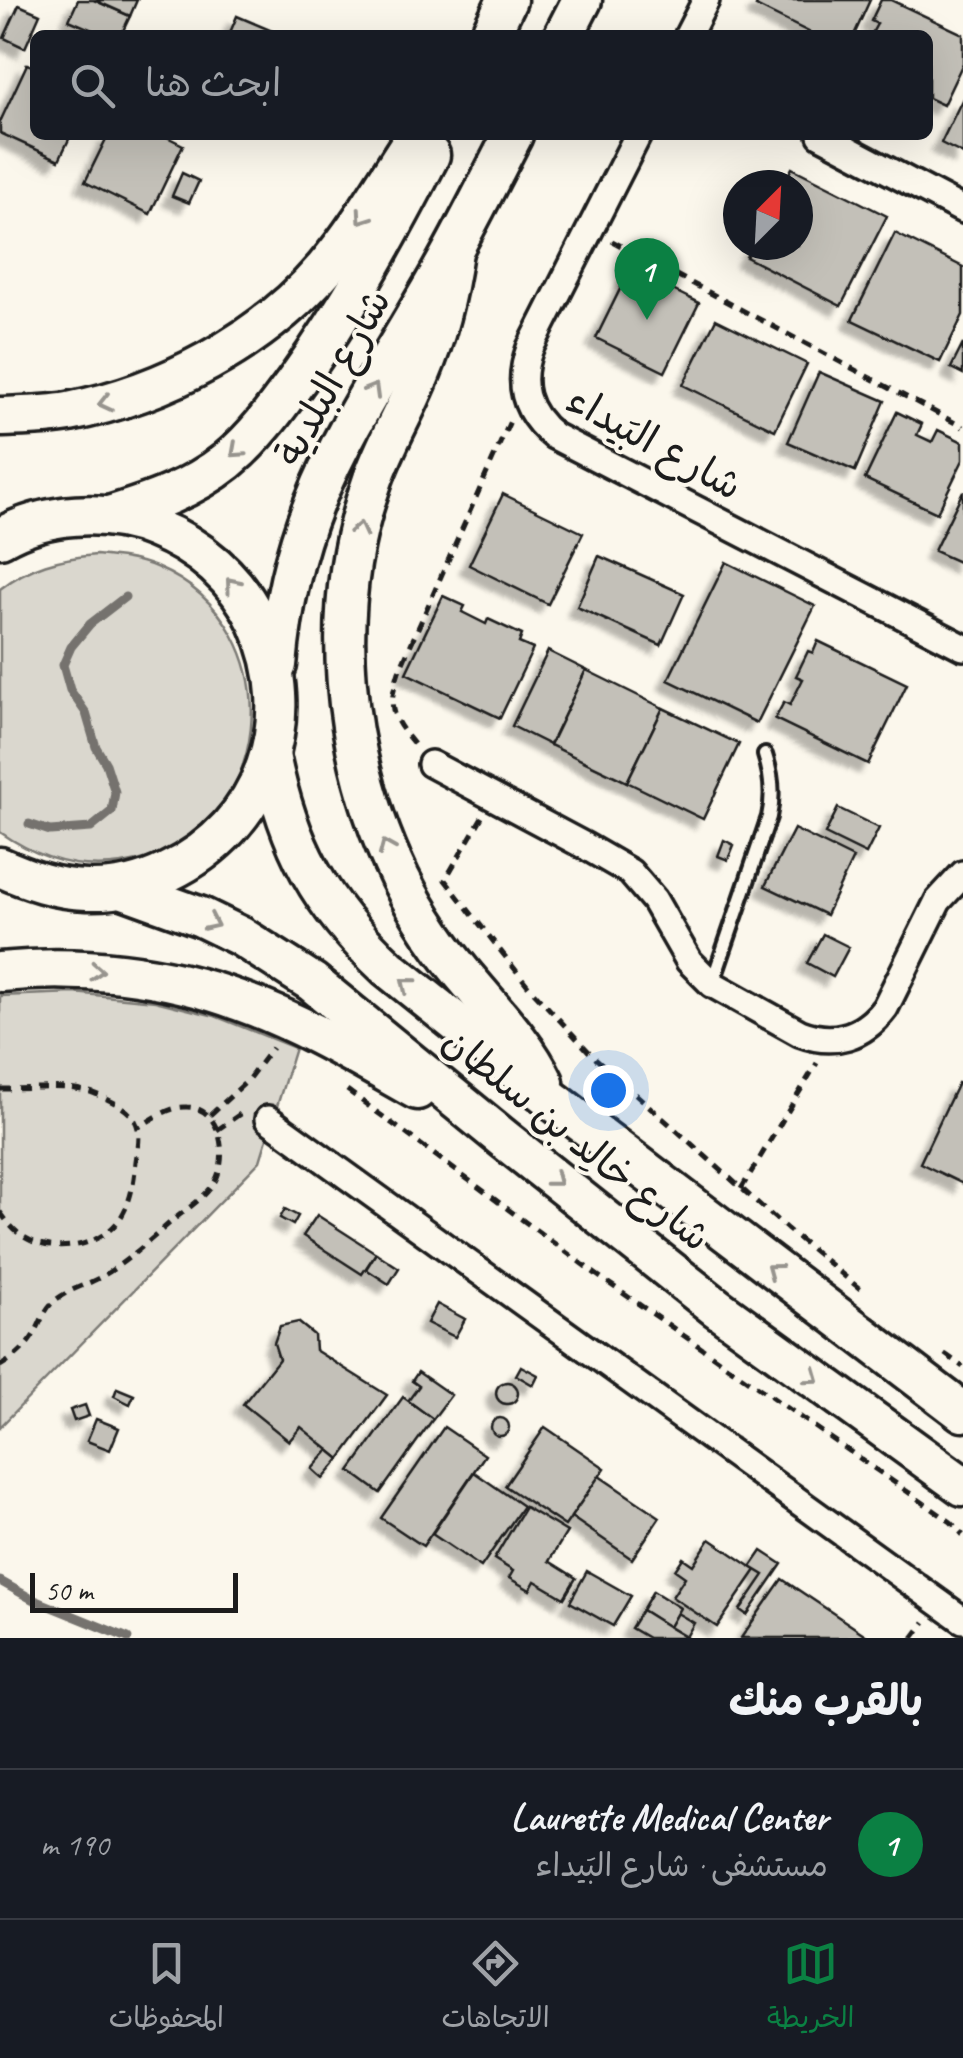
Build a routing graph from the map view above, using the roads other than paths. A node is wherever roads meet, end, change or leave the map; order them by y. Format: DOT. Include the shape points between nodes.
graph roads {
  1 [pos="507,0"];
  2 [pos="582,0"];
  3 [pos="706,0"];
  4 [pos="492,30"];
  5 [pos="567,30"];
  6 [pos="691,30"];
  7 [pos="413,140"];
  8 [pos="437,140"];
  9 [pos="510,140"];
  10 [pos="635,140"];
  11 [pos="831,140"];
  12 [pos="963,210"];
  13 [pos="454,251"];
  14 [pos="0,417"];
  15 [pos="0,515"];
  16 [pos="106,516"];
  17 [pos="44,520"];
  18 [pos="0,538"];
  19 [pos="963,647"];
  20 [pos="275,678"];
  21 [pos="270,755"];
  22 [pos="765,755"];
  23 [pos="431,764"];
  24 [pos="963,874"];
  25 [pos="10,878"];
  26 [pos="121,888"];
  27 [pos="0,972"];
  28 [pos="712,984"];
  29 [pos="554,1102"];
  30 [pos="268,1119"];
  31 [pos="504,1140"];
  32 [pos="963,1412"];
  33 [pos="963,1486"];
  34 [pos="963,1620"];
  1 -- 4 [label="main road"];
  2 -- 5 [label="main road"];
  3 -- 6 [label="street"];
  7 -- 14 [label="main road, one-way" via="322,271 248,335 169,381 122,399"];
  8 -- 16 [label="main road, شارع البلدية, one-way" via="351,300 258,432 190,486"];
  9 -- 13 [label="main road, شارع البلدية"];
  10 -- 19 [label="street, شارع البَيداء" via="530,348 523,391 533,416 554,436"];
  11 -- 12 [label="street"];
  20 -- 13 [label="main road, شارع البلدية, one-way" via="284,606 314,502"];
  29 -- 13 [label="main road, one-way" via="523,1046 447,954 402,881 369,802 350,719 345,638 361,519 434,341"];
  15 -- 17 [label="main road"];
  16 -- 17 [label="main road"];
  20 -- 16 [label="main road, one-way" via="252,610 219,568 176,536"];
  17 -- 18 [label="main road"];
  20 -- 21 [label="main road"];
  21 -- 26 [label="main road" via="257,788 214,843 186,864"];
  29 -- 21 [label="main road, شارع خالِد بن سلطان, one-way" via="388,968 341,920 289,828"];
  22 -- 28 [label="lane" via="773,800"];
  23 -- 28 [label="street" via="630,872"];
  24 -- 28 [label="street" via="938,900 885,1008 862,1031 815,1038"];
  25 -- 26 [label="main road" via="60,888"];
  26 -- 31 [label="main road, شارع خالِد بن سلطان, one-way" via="201,918 277,958"];
  27 -- 31 [label="main road, one-way" via="108,971 240,1001 328,1041"];
  32 -- 29 [label="main road, شارع خالِد بن سلطان, one-way"];
  30 -- 34 [label="street"];
  31 -- 33 [label="main road, شارع خالِد بن سلطان, one-way" via="716,1307"];
}
